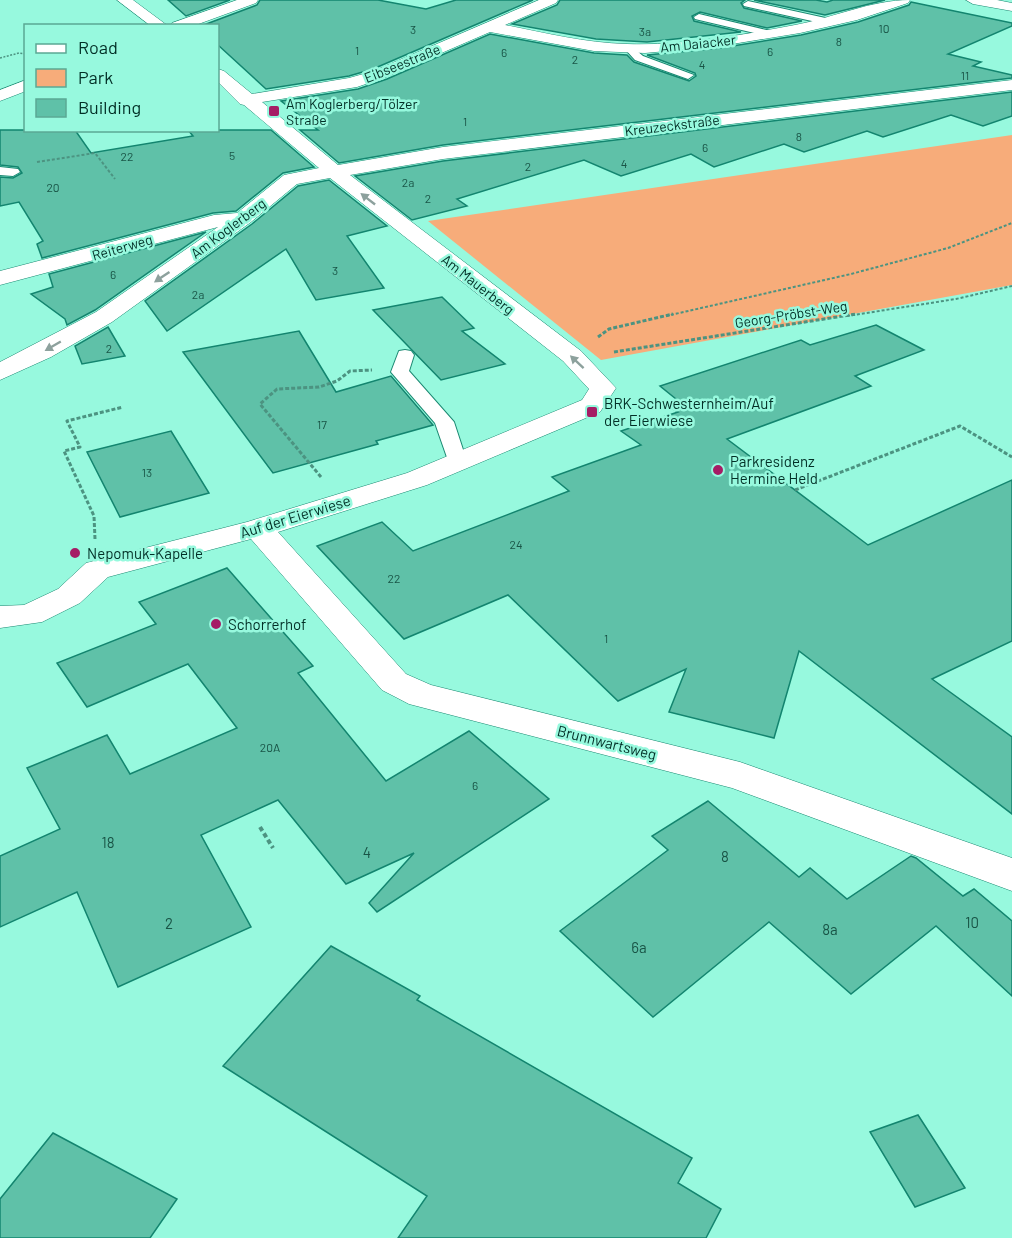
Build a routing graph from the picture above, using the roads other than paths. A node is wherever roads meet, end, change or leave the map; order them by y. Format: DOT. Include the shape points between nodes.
graph roads {
  1 [pos="124,0"];
  2 [pos="251,0"];
  3 [pos="551,0"];
  4 [pos="903,0"];
  5 [pos="973,0"];
  6 [pos="748,4"];
  7 [pos="1012,7"];
  8 [pos="699,17"];
  9 [pos="830,22"];
  10 [pos="158,24"];
  11 [pos="183,24"];
  12 [pos="489,27"];
  13 [pos="771,34"];
  14 [pos="631,49"];
  15 [pos="219,75"];
  16 [pos="688,75"];
  17 [pos="1012,85"];
  18 [pos="24,86"];
  19 [pos="0,96"];
  20 [pos="246,100"];
  21 [pos="332,170"];
  22 [pos="244,218"];
  23 [pos="0,278"];
  24 [pos="405,355"];
  25 [pos="0,372"];
  26 [pos="591,406"];
  27 [pos="457,462"];
  28 [pos="258,528"];
  29 [pos="0,617"];
  30 [pos="1012,875"];
  1 -- 10 [label="street"];
  2 -- 11 [label="street"];
  3 -- 12 [label="street, Eibseestraße"];
  4 -- 9 [label="street, Am Daiacker"];
  5 -- 7 [label="street"];
  6 -- 9 [label="lane"];
  8 -- 13 [label="lane"];
  9 -- 13 [label="street, Am Daiacker"];
  12 -- 14 [label="street, Am Daiacker"];
  12 -- 20 [label="street, Eibseestraße" via="351,83"];
  13 -- 14 [label="street, Am Daiacker"];
  14 -- 16 [label="lane" via="639,58"];
  15 -- 20 [label="street"];
  17 -- 21 [label="street, Kreuzeckstraße" via="443,153"];
  18 -- 19 [label="street"];
  20 -- 21 [label="street"];
  21 -- 22 [label="street, Am Koglerberg" via="291,179"];
  26 -- 21 [label="street, Am Mauerberg, one-way" via="603,388 572,356"];
  22 -- 23 [label="street, Reiterweg" via="214,221"];
  22 -- 25 [label="street, Am Koglerberg, one-way" via="104,317"];
  24 -- 27 [label="lane" via="400,372 444,422"];
  26 -- 27 [label="street, Auf der Eierwiese"];
  27 -- 28 [label="street, Auf der Eierwiese" via="417,479"];
  28 -- 29 [label="street, Auf der Eierwiese" via="97,570 69,596 30,615"];
  28 -- 30 [label="street, Brunnwartsweg" via="394,682 421,694 740,776"];
}
